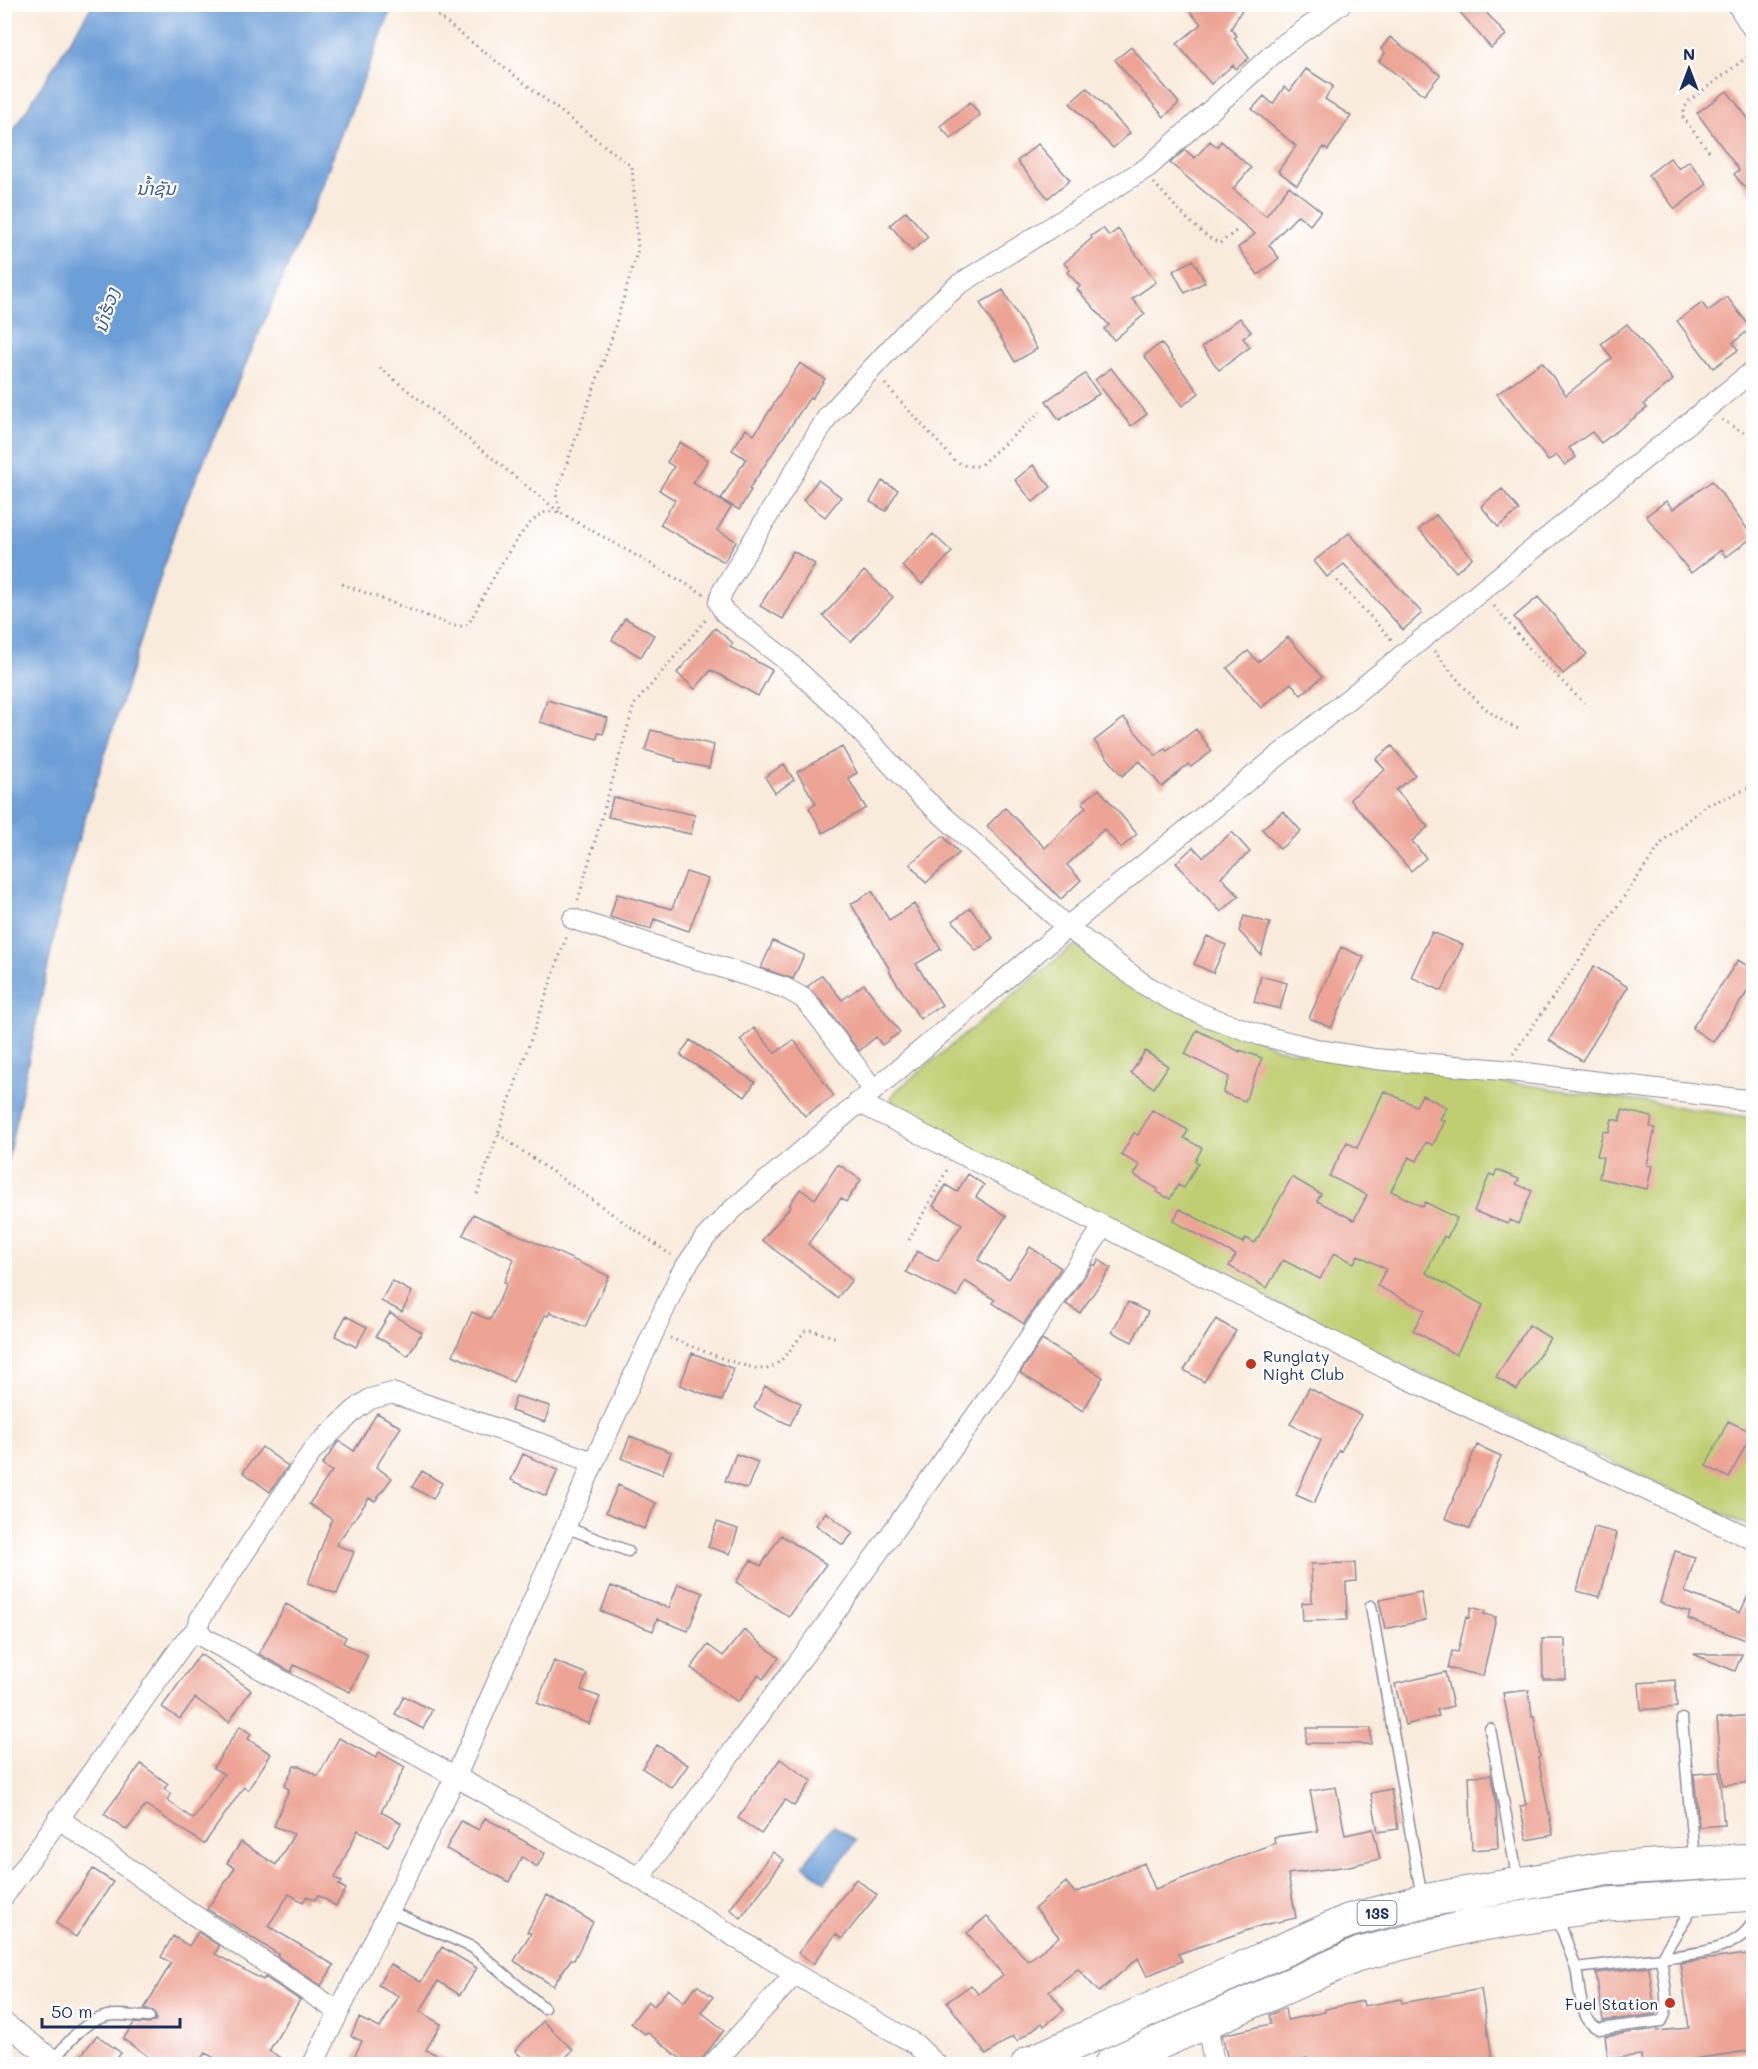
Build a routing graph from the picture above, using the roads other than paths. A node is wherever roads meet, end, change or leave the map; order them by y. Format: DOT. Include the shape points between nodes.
graph roads {
  1 [pos="1341,4"];
  2 [pos="1737,4"];
  3 [pos="1754,30"];
  4 [pos="1754,370"];
  5 [pos="573,919"];
  6 [pos="1068,927"];
  7 [pos="873,1089"];
  8 [pos="1754,1101"];
  9 [pos="858,1102"];
  10 [pos="1103,1227"];
  11 [pos="594,1462"];
  12 [pos="566,1527"];
  13 [pos="1754,1540"];
  14 [pos="627,1551"];
  15 [pos="1371,1606"];
  16 [pos="198,1628"];
  17 [pos="1682,1719"];
  18 [pos="1491,1730"];
  19 [pos="456,1776"];
  20 [pos="58,1818"];
  21 [pos="1754,1860"];
  22 [pos="1695,1863"];
  23 [pos="639,1878"];
  24 [pos="1518,1884"];
  25 [pos="1754,1894"];
  26 [pos="4,1896"];
  27 [pos="1698,1898"];
  28 [pos="1423,1901"];
  29 [pos="389,1911"];
  30 [pos="1555,1912"];
  31 [pos="1754,1920"];
  32 [pos="1661,1958"];
  33 [pos="1576,1968"];
  34 [pos="795,1974"];
  35 [pos="544,2008"];
  36 [pos="339,2012"];
  37 [pos="149,2018"];
  38 [pos="1207,2022"];
  39 [pos="4,2023"];
  40 [pos="56,2062"];
  41 [pos="313,2064"];
  42 [pos="713,2064"];
  43 [pos="936,2064"];
  44 [pos="1028,2064"];
  45 [pos="1111,2064"];
  46 [pos="1214,2064"];
  1 -- 6 [label="street" via="1283,45 1142,171 958,285 904,334 828,416 722,592 719,603 725,613 794,668 844,714 920,795"];
  2 -- 3 [label="street"];
  4 -- 6 [label="street"];
  5 -- 7 [label="street" via="785,988 803,998"];
  6 -- 7 [label="street"];
  6 -- 8 [label="street" via="1145,985 1173,1001 1260,1035 1375,1059 1502,1070"];
  7 -- 9 [label="street"];
  9 -- 10 [label="street"];
  9 -- 11 [label="street" via="705,1238 680,1275"];
  10 -- 13 [label="street" via="1387,1369"];
  10 -- 23 [label="street" via="995,1388"];
  11 -- 12 [label="street"];
  11 -- 16 [label="street" via="392,1393 370,1399 313,1450 200,1619"];
  12 -- 14 [label="lane"];
  12 -- 19 [label="street"];
  15 -- 28 [label="lane"];
  16 -- 19 [label="street" via="203,1637"];
  16 -- 20 [label="street"];
  17 -- 22 [label="lane"];
  18 -- 24 [label="lane"];
  19 -- 23 [label="street"];
  19 -- 29 [label="street"];
  20 -- 26 [label="street"];
  20 -- 36 [label="street"];
  21 -- 22 [label="highway, 13S"];
  22 -- 24 [label="highway, 13S" via="1604,1869"];
  23 -- 34 [label="street"];
  24 -- 28 [label="highway, 13S"];
  25 -- 27 [label="highway, 13S"];
  27 -- 30 [label="highway, 13S"];
  27 -- 32 [label="lane"];
  28 -- 44 [label="highway, 13S" via="1348,1921"];
  29 -- 35 [label="lane" via="472,1947"];
  29 -- 36 [label="street"];
  30 -- 33 [label="lane"];
  30 -- 38 [label="highway, 13S" via="1470,1926 1360,1954"];
  31 -- 32 [label="lane" via="1736,1940 1720,1948"];
  32 -- 33 [label="lane"];
  32 -- 33 [label="lane" via="1665,2018 1599,2029 1586,2017"];
  34 -- 42 [label="street"];
  34 -- 43 [label="street" via="915,2044"];
  36 -- 41 [label="street"];
  37 -- 40 [label="lane" via="108,2016 90,2022 78,2031"];
  38 -- 45 [label="highway, 13S"];
  38 -- 46 [label="street"];
  39 -- 40 [label="street"];
}
